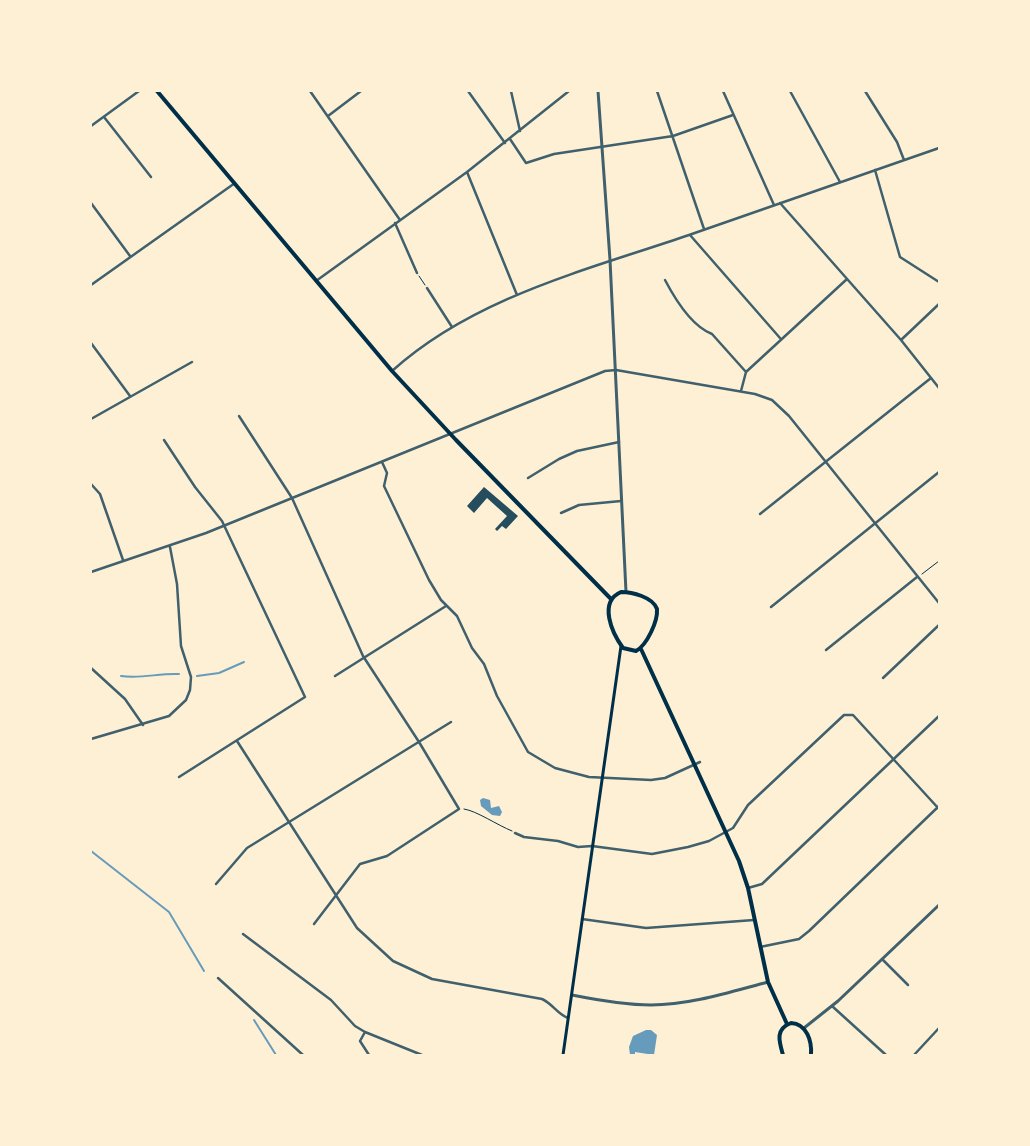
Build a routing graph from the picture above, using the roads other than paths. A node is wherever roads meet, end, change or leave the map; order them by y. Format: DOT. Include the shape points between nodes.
graph roads {
  1 [pos="140,91"];
  2 [pos="157,91"];
  3 [pos="310,91"];
  4 [pos="361,91"];
  5 [pos="468,91"];
  6 [pos="511,91"];
  7 [pos="569,91"];
  8 [pos="598,91"];
  9 [pos="657,91"];
  10 [pos="723,91"];
  11 [pos="790,91"];
  12 [pos="865,91"];
  13 [pos="733,115"];
  14 [pos="328,116"];
  15 [pos="104,117"];
  16 [pos="91,126"];
  17 [pos="520,131"];
  18 [pos="673,136"];
  19 [pos="510,139"];
  20 [pos="505,143"];
  21 [pos="602,148"];
  22 [pos="939,148"];
  23 [pos="904,160"];
  24 [pos="875,170"];
  25 [pos="467,172"];
  26 [pos="151,177"];
  27 [pos="840,182"];
  28 [pos="234,183"];
  29 [pos="91,203"];
  30 [pos="780,203"];
  31 [pos="774,204"];
  32 [pos="400,220"];
  33 [pos="395,223"];
  34 [pos="704,229"];
  35 [pos="690,234"];
  36 [pos="130,257"];
  37 [pos="610,260"];
  38 [pos="417,273"];
  39 [pos="847,279"];
  40 [pos="665,280"];
  41 [pos="316,281"];
  42 [pos="939,282"];
  43 [pos="91,285"];
  44 [pos="427,288"];
  45 [pos="517,295"];
  46 [pos="939,304"];
  47 [pos="452,327"];
  48 [pos="780,338"];
  49 [pos="900,340"];
  50 [pos="91,344"];
  51 [pos="192,362"];
  52 [pos="616,370"];
  53 [pos="392,371"];
  54 [pos="746,372"];
  55 [pos="931,378"];
  56 [pos="939,388"];
  57 [pos="741,391"];
  58 [pos="130,396"];
  59 [pos="240,416"];
  60 [pos="91,418"];
  61 [pos="450,434"];
  62 [pos="164,440"];
  63 [pos="619,442"];
  64 [pos="825,461"];
  65 [pos="382,462"];
  66 [pos="939,472"];
  67 [pos="528,478"];
  68 [pos="91,484"];
  69 [pos="292,498"];
  70 [pos="623,501"];
  71 [pos="561,513"];
  72 [pos="760,514"];
  73 [pos="875,525"];
  74 [pos="224,526"];
  75 [pos="170,547"];
  76 [pos="123,560"];
  77 [pos="91,572"];
  78 [pos="917,577"];
  79 [pos="626,592"];
  80 [pos="611,599"];
  81 [pos="939,603"];
  82 [pos="447,606"];
  83 [pos="771,607"];
  84 [pos="939,625"];
  85 [pos="621,646"];
  86 [pos="641,649"];
  87 [pos="826,650"];
  88 [pos="364,659"];
  89 [pos="91,668"];
  90 [pos="335,676"];
  91 [pos="883,678"];
  92 [pos="939,716"];
  93 [pos="451,722"];
  94 [pos="142,725"];
  95 [pos="91,740"];
  96 [pos="237,741"];
  97 [pos="419,742"];
  98 [pos="894,761"];
  99 [pos="700,762"];
  100 [pos="694,764"];
  101 [pos="179,777"];
  102 [pos="602,777"];
  103 [pos="938,808"];
  104 [pos="289,823"];
  105 [pos="515,833"];
  106 [pos="726,833"];
  107 [pos="592,846"];
  108 [pos="216,884"];
  109 [pos="748,888"];
  110 [pos="335,895"];
  111 [pos="939,905"];
  112 [pos="582,919"];
  113 [pos="755,920"];
  114 [pos="314,924"];
  115 [pos="243,934"];
  116 [pos="760,947"];
  117 [pos="882,959"];
  118 [pos="218,978"];
  119 [pos="768,982"];
  120 [pos="908,985"];
  121 [pos="572,995"];
  122 [pos="832,1006"];
  123 [pos="568,1018"];
  124 [pos="787,1024"];
  125 [pos="804,1028"];
  126 [pos="939,1028"];
  127 [pos="365,1032"];
  128 [pos="303,1055"];
  129 [pos="370,1055"];
  130 [pos="422,1055"];
  131 [pos="563,1055"];
  132 [pos="783,1055"];
  133 [pos="811,1055"];
  134 [pos="886,1055"];
  135 [pos="914,1055"];
  1 -- 15 [label="street"];
  2 -- 28 [label="main road"];
  3 -- 14 [label="street"];
  4 -- 14 [label="street"];
  5 -- 20 [label="street"];
  6 -- 17 [label="street"];
  7 -- 17 [label="street"];
  8 -- 21 [label="street"];
  9 -- 18 [label="street"];
  10 -- 13 [label="street"];
  11 -- 27 [label="street"];
  12 -- 23 [label="street" via="897,142"];
  13 -- 18 [label="street"];
  13 -- 31 [label="street"];
  14 -- 32 [label="street"];
  15 -- 16 [label="street"];
  15 -- 26 [label="street"];
  17 -- 19 [label="street"];
  18 -- 21 [label="street"];
  18 -- 34 [label="street"];
  19 -- 20 [label="street"];
  19 -- 21 [label="street" via="526,163 554,154"];
  20 -- 25 [label="street"];
  21 -- 37 [label="street"];
  22 -- 23 [label="street"];
  23 -- 24 [label="street"];
  24 -- 27 [label="street"];
  24 -- 42 [label="street" via="900,257"];
  25 -- 32 [label="street"];
  25 -- 45 [label="street"];
  27 -- 30 [label="street"];
  28 -- 36 [label="street"];
  28 -- 41 [label="main road"];
  29 -- 36 [label="street"];
  30 -- 31 [label="street"];
  30 -- 39 [label="street"];
  31 -- 34 [label="street"];
  32 -- 33 [label="street"];
  33 -- 38 [label="street"];
  33 -- 41 [label="street"];
  34 -- 35 [label="street"];
  35 -- 37 [label="street"];
  35 -- 48 [label="street"];
  36 -- 43 [label="street"];
  37 -- 45 [label="street"];
  37 -- 52 [label="street"];
  39 -- 48 [label="street"];
  39 -- 49 [label="street"];
  40 -- 54 [label="street" via="677,302"];
  41 -- 53 [label="main road"];
  44 -- 47 [label="street"];
  45 -- 47 [label="street"];
  46 -- 49 [label="street"];
  47 -- 53 [label="street"];
  48 -- 54 [label="street"];
  49 -- 55 [label="street"];
  50 -- 58 [label="street"];
  51 -- 58 [label="street"];
  52 -- 57 [label="street"];
  52 -- 61 [label="street" via="605,371"];
  52 -- 63 [label="street"];
  53 -- 61 [label="main road"];
  54 -- 57 [label="street"];
  55 -- 56 [label="street"];
  55 -- 64 [label="street"];
  57 -- 64 [label="street" via="780,405"];
  58 -- 60 [label="street"];
  59 -- 69 [label="street"];
  61 -- 65 [label="street"];
  61 -- 80 [label="main road"];
  62 -- 74 [label="street"];
  63 -- 67 [label="street" via="577,451"];
  63 -- 70 [label="street"];
  64 -- 72 [label="street"];
  64 -- 73 [label="street"];
  65 -- 69 [label="street"];
  65 -- 82 [label="street" via="387,473 384,486 429,580"];
  66 -- 73 [label="street"];
  68 -- 76 [label="street" via="100,494"];
  69 -- 74 [label="street"];
  69 -- 88 [label="street"];
  70 -- 71 [label="street" via="579,505"];
  70 -- 79 [label="street"];
  73 -- 78 [label="street"];
  73 -- 83 [label="street"];
  74 -- 75 [label="street"];
  74 -- 96 [label="street" via="305,696 249,730"];
  75 -- 76 [label="street"];
  75 -- 94 [label="street" via="178,591 181,646 191,676 190,690 180,708 169,716"];
  76 -- 77 [label="street"];
  78 -- 81 [label="street"];
  78 -- 87 [label="street"];
  79 -- 80 [label="main road"];
  79 -- 86 [label="main road" via="652,601 657,608 656,619"];
  80 -- 85 [label="main road" via="609,613"];
  82 -- 88 [label="street"];
  82 -- 102 [label="street" via="457,616 472,648 484,664 497,696 534,758 566,772 589,778"];
  84 -- 91 [label="street"];
  85 -- 86 [label="main road" via="629,652"];
  85 -- 102 [label="main road"];
  86 -- 100 [label="main road"];
  88 -- 90 [label="street"];
  88 -- 97 [label="street"];
  89 -- 94 [label="street" via="125,699"];
  92 -- 98 [label="street"];
  93 -- 97 [label="street"];
  94 -- 95 [label="street"];
  96 -- 101 [label="street"];
  96 -- 104 [label="street"];
  97 -- 104 [label="street"];
  97 -- 110 [label="street" via="459,809 387,856 360,864"];
  98 -- 103 [label="street"];
  98 -- 106 [label="street" via="853,715 844,715 748,805"];
  98 -- 109 [label="street" via="762,884"];
  99 -- 100 [label="street"];
  100 -- 102 [label="street" via="665,778 651,780"];
  100 -- 106 [label="main road"];
  102 -- 107 [label="main road"];
  103 -- 116 [label="street" via="809,931 799,938"];
  104 -- 108 [label="street" via="243,851"];
  104 -- 110 [label="street"];
  105 -- 107 [label="street" via="578,847"];
  106 -- 107 [label="street" via="688,847 652,854"];
  106 -- 109 [label="main road"];
  107 -- 112 [label="main road"];
  109 -- 113 [label="main road"];
  110 -- 114 [label="street"];
  110 -- 123 [label="street" via="357,928 398,964 432,979 542,999 558,1014"];
  111 -- 117 [label="street"];
  112 -- 113 [label="street" via="646,928"];
  112 -- 121 [label="main road"];
  113 -- 116 [label="main road"];
  115 -- 127 [label="street" via="332,1000 355,1026"];
  116 -- 119 [label="main road"];
  117 -- 120 [label="street"];
  117 -- 122 [label="street"];
  118 -- 128 [label="street"];
  119 -- 121 [label="street" via="701,999 653,1005"];
  119 -- 124 [label="main road"];
  121 -- 123 [label="main road"];
  122 -- 125 [label="street"];
  122 -- 134 [label="street"];
  123 -- 131 [label="main road"];
  124 -- 125 [label="main road" via="794,1023"];
  124 -- 132 [label="main road" via="779,1035"];
  125 -- 133 [label="main road"];
  126 -- 135 [label="street"];
  127 -- 129 [label="street" via="360,1041"];
  127 -- 130 [label="street"];
}
